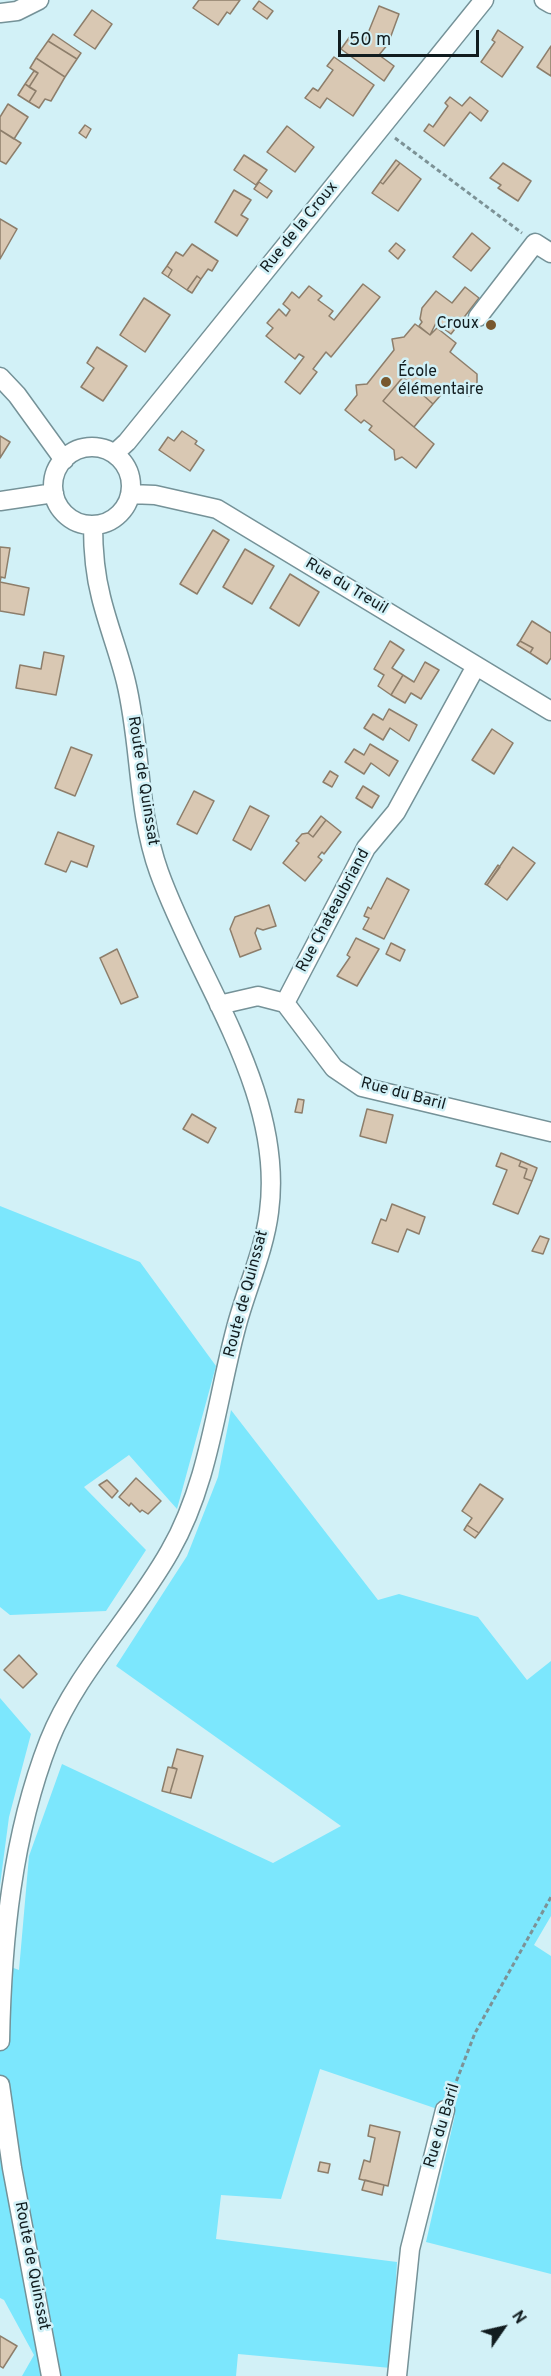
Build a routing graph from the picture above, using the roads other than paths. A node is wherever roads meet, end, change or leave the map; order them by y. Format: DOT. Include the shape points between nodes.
graph roads {
  1 [pos="39,0"];
  2 [pos="484,0"];
  3 [pos="544,0"];
  4 [pos="551,4"];
  5 [pos="0,13"];
  6 [pos="551,253"];
  7 [pos="478,316"];
  8 [pos="0,377"];
  9 [pos="114,454"];
  10 [pos="64,460"];
  11 [pos="54,492"];
  12 [pos="130,494"];
  13 [pos="0,501"];
  14 [pos="93,525"];
  15 [pos="476,666"];
  16 [pos="551,711"];
  17 [pos="285,1003"];
  18 [pos="219,1005"];
  19 [pos="551,1132"];
  20 [pos="0,2041"];
  21 [pos="0,2085"];
  22 [pos="445,2110"];
  23 [pos="51,2376"];
  24 [pos="397,2376"];
  1 -- 5 [label="street" via="17,11"];
  2 -- 9 [label="street, Rue de la Croux"];
  3 -- 4 [label="street"];
  6 -- 7 [label="street" via="535,243"];
  8 -- 10 [label="street"];
  9 -- 10 [label="street" via="88,447 74,451"];
  9 -- 12 [label="street" via="125,465"];
  10 -- 11 [label="street" via="57,469"];
  11 -- 13 [label="street"];
  11 -- 14 [label="street" via="58,506 68,516"];
  12 -- 14 [label="street" via="117,516"];
  12 -- 15 [label="street, Rue du Treuil" via="155,495 217,509"];
  14 -- 18 [label="street, Route de Quinssat" via="100,595 126,682 145,819 157,866 178,923"];
  15 -- 16 [label="street, Rue du Treuil"];
  15 -- 17 [label="street, Rue Chateaubriand" via="396,812 366,848"];
  17 -- 18 [label="street" via="258,996"];
  17 -- 19 [label="street, Rue du Baril" via="334,1068 362,1087"];
  18 -- 20 [label="street, Route de Quinssat" via="249,1071 267,1130 269,1211 260,1254 236,1327 195,1498 172,1549 140,1600 78,1684 51,1736 31,1788 11,1891"];
  21 -- 23 [label="street, Route de Quinssat"];
  22 -- 24 [label="street, Rue du Baril" via="410,2249"];
}
